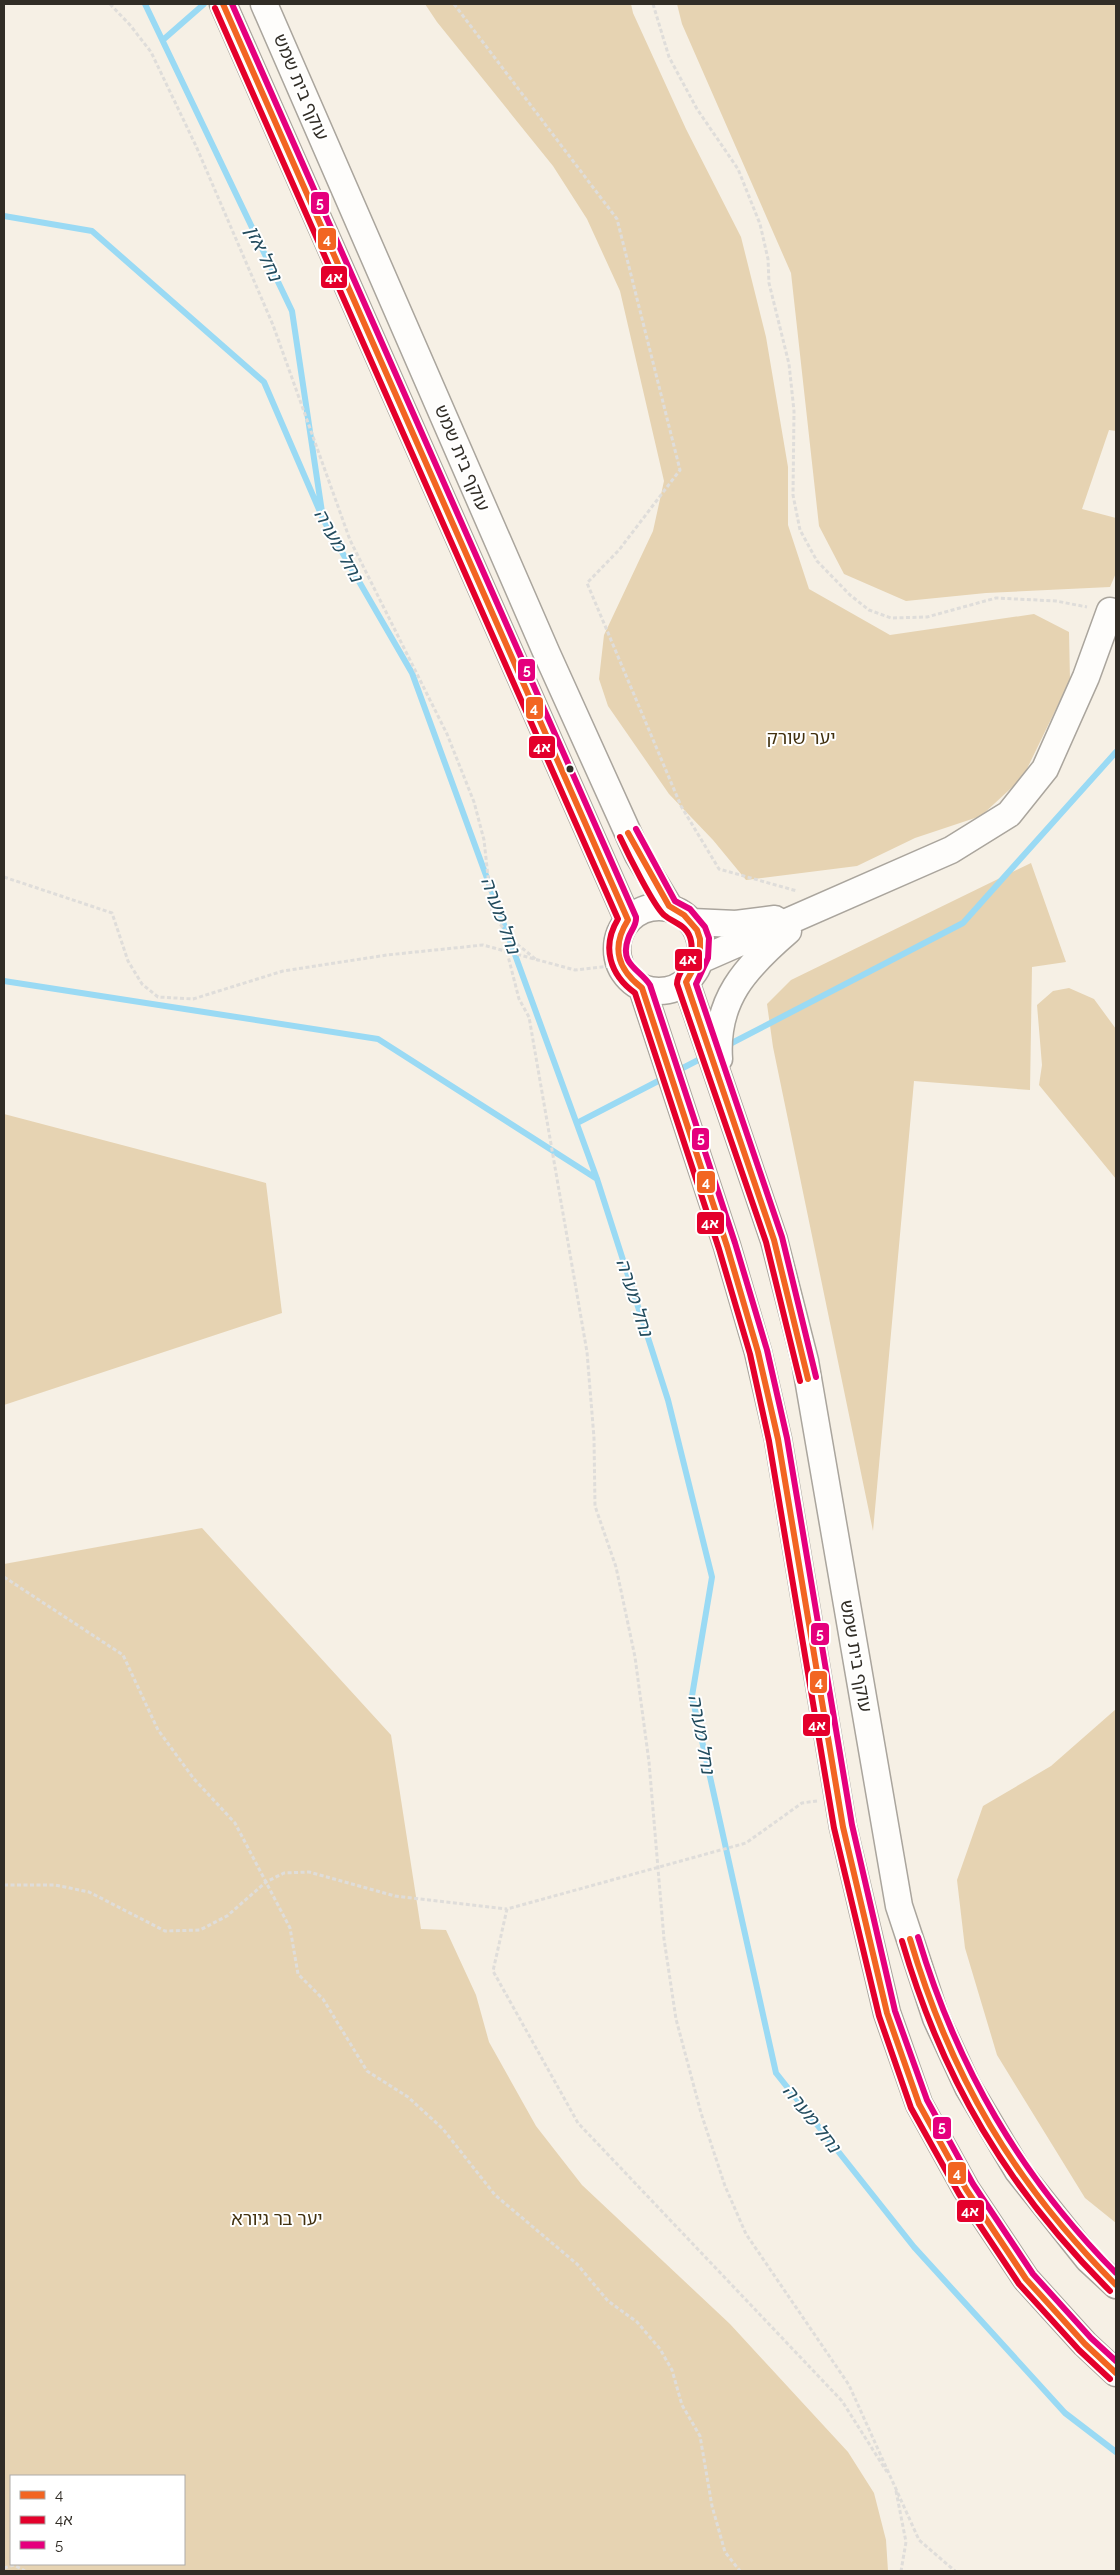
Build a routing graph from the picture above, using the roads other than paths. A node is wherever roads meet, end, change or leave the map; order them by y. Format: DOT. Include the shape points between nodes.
graph roads {
  1 [pos="223,4"];
  2 [pos="264,4"];
  3 [pos="1110,611"];
  4 [pos="806,902"];
  5 [pos="670,908"];
  6 [pos="628,920"];
  7 [pos="692,922"];
  8 [pos="700,960"];
  9 [pos="686,982"];
  10 [pos="642,988"];
  11 [pos="720,1083"];
  12 [pos="1116,2285"];
  13 [pos="1116,2373"];
  1 -- 6 [label="main road, עוקף בית שמש"];
  2 -- 5 [label="main road, עוקף בית שמש" via="547,654 638,855"];
  3 -- 4 [label="main road" via="1086,677 1045,769 1009,814 951,850"];
  4 -- 7 [label="main road" via="736,924"];
  4 -- 8 [label="main road"];
  4 -- 11 [label="main road" via="758,956 722,1010 717,1038"];
  5 -- 6 [label="main road" via="648,908"];
  5 -- 7 [label="main road"];
  6 -- 10 [label="main road" via="617,942 617,956 630,980"];
  7 -- 8 [label="main road" via="702,947"];
  8 -- 9 [label="main road"];
  9 -- 10 [label="main road" via="665,991"];
  9 -- 11 [label="main road, עוקף בית שמש"];
  10 -- 13 [label="main road" via="727,1246 758,1352 778,1439 838,1797 887,2013 919,2104 966,2189 1026,2279 1084,2344"];
  11 -- 12 [label="main road, עוקף בית שמש" via="774,1240 804,1360 899,1906 936,2018 968,2087 1018,2171 1088,2259"];
}
